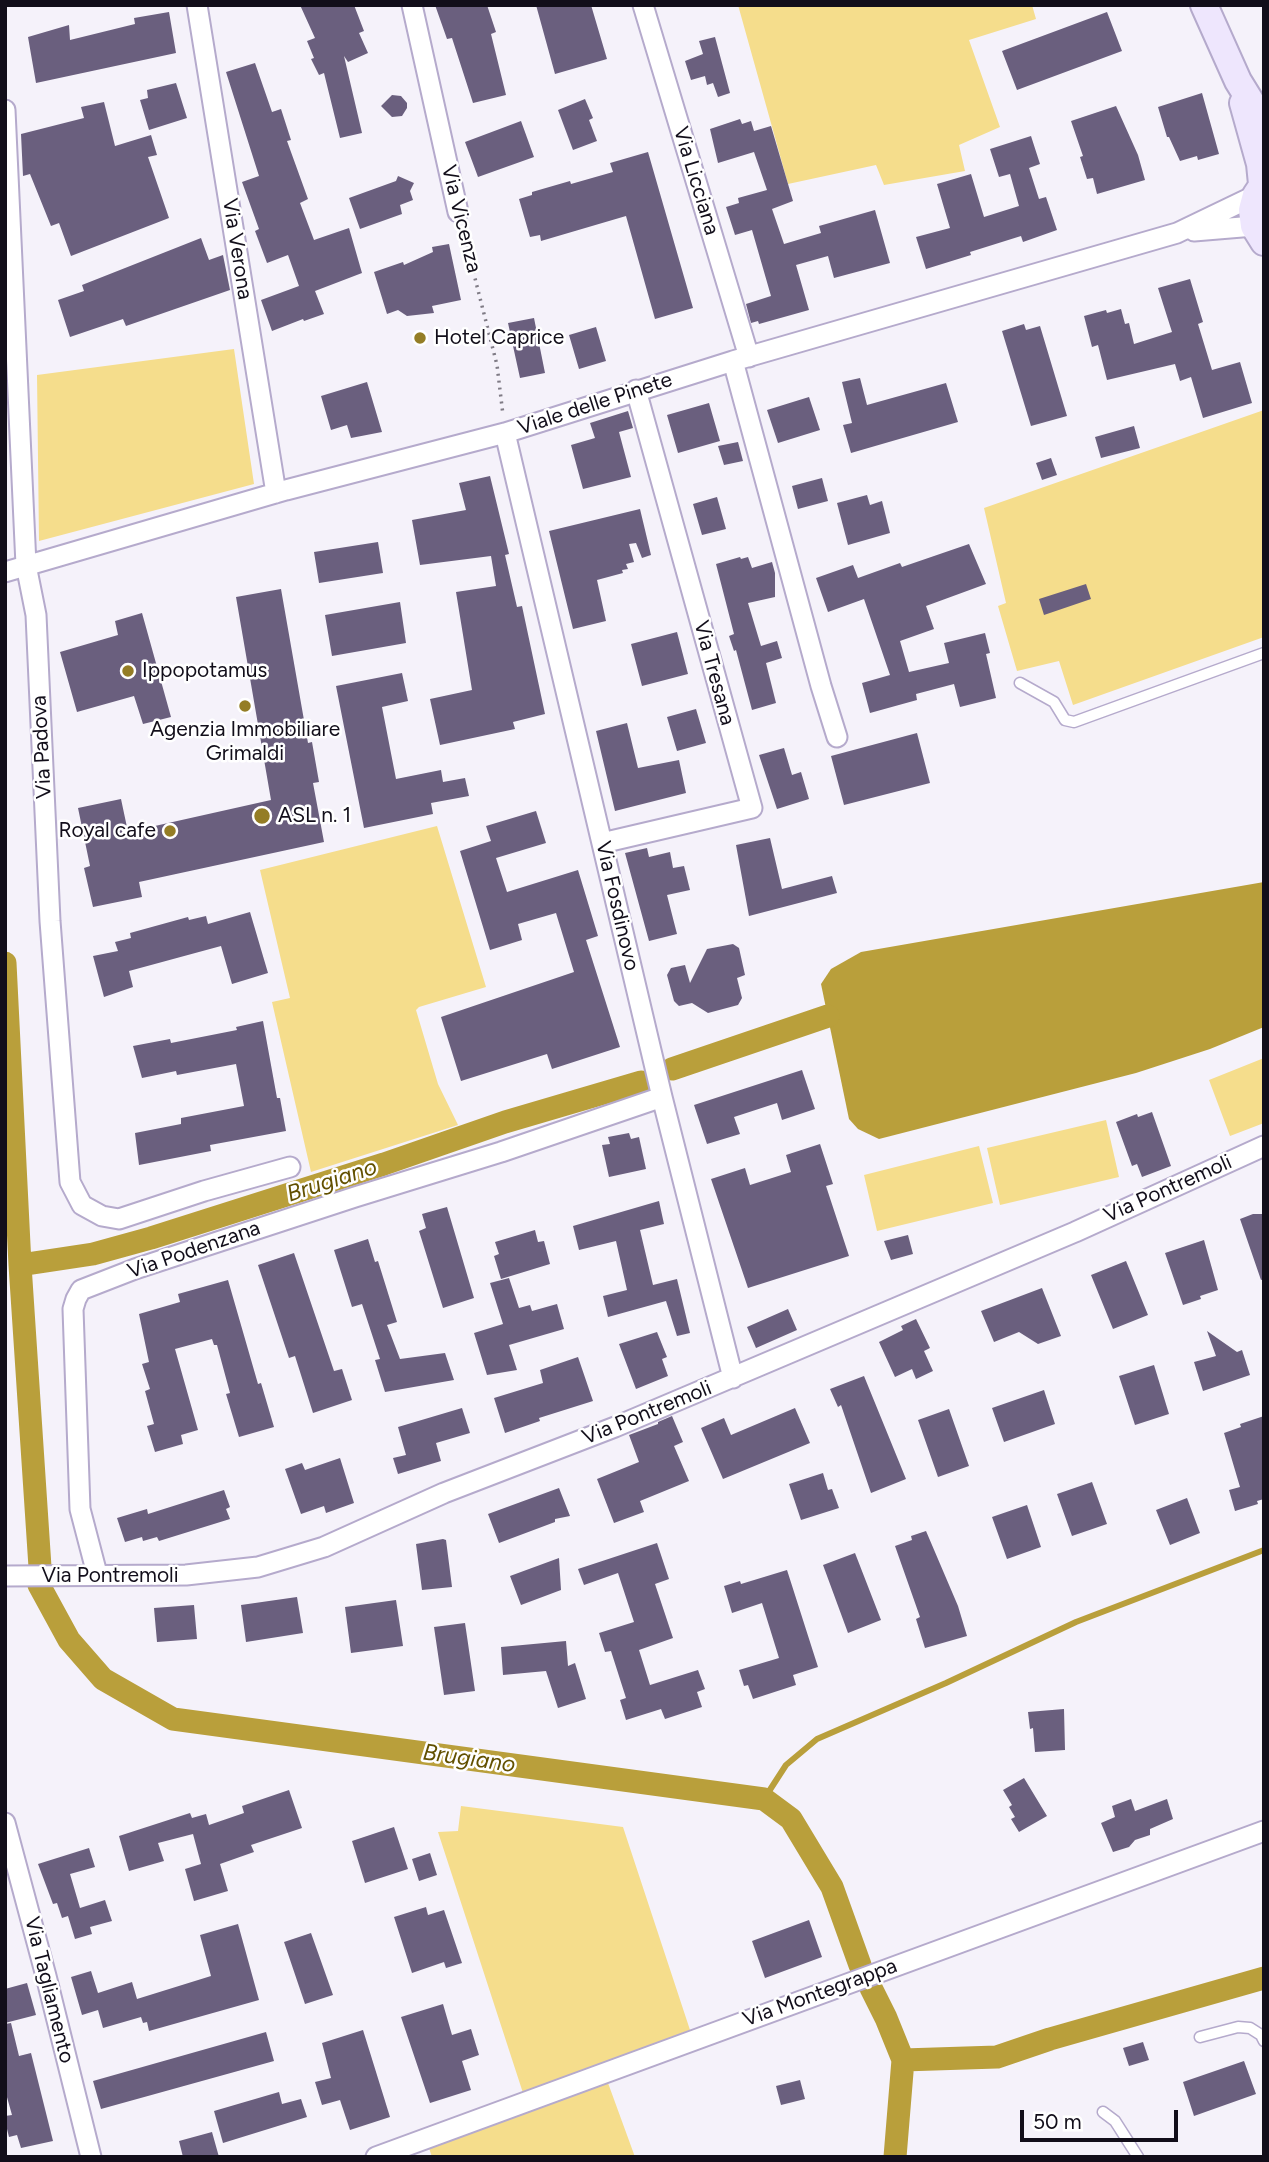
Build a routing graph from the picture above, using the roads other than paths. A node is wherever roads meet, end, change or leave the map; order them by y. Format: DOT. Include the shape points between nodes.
graph roads {
  1 [pos="197,5"];
  2 [pos="412,5"];
  3 [pos="643,5"];
  4 [pos="1205,5"];
  5 [pos="1237,81"];
  6 [pos="5,110"];
  7 [pos="1264,123"];
  8 [pos="1260,187"];
  9 [pos="7,195"];
  10 [pos="458,212"];
  11 [pos="1183,232"];
  12 [pos="1259,234"];
  13 [pos="741,359"];
  14 [pos="636,390"];
  15 [pos="505,433"];
  16 [pos="276,493"];
  17 [pos="17,568"];
  18 [pos="1264,653"];
  19 [pos="1020,683"];
  20 [pos="837,737"];
  21 [pos="602,843"];
  22 [pos="662,1097"];
  23 [pos="1264,1146"];
  24 [pos="290,1167"];
  25 [pos="733,1378"];
  26 [pos="97,1574"];
  27 [pos="6,1576"];
  28 [pos="5,1823"];
  29 [pos="1264,1830"];
  30 [pos="1200,2037"];
  31 [pos="1264,2041"];
  32 [pos="1103,2112"];
  33 [pos="92,2157"];
  34 [pos="376,2157"];
  35 [pos="1138,2157"];
  1 -- 16 [label="street, Via Verona"];
  2 -- 10 [label="street, Via Vicenza"];
  3 -- 13 [label="street, Via Licciana"];
  4 -- 5 [label="main road"];
  5 -- 7 [label="main road"];
  5 -- 8 [label="main road" via="1260,164"];
  6 -- 9 [label="street, Via Padova"];
  8 -- 11 [label="street, Viale delle Pinete"];
  8 -- 12 [label="main road, Viale delle Pinete" via="1252,210"];
  9 -- 17 [label="street, Via Padova"];
  11 -- 12 [label="street, Viale delle Pinete"];
  11 -- 13 [label="street, Viale delle Pinete"];
  13 -- 14 [label="street, Viale delle Pinete"];
  13 -- 20 [label="street, Via Licciana"];
  14 -- 15 [label="street, Viale delle Pinete"];
  14 -- 21 [label="street, Via Tresana" via="752,808"];
  15 -- 16 [label="street, Viale delle Pinete"];
  15 -- 21 [label="street, Via Fosdinovo"];
  16 -- 17 [label="street, Viale delle Pinete"];
  17 -- 24 [label="street, Via Padova" via="36,617 50,921 70,1182 82,1205 119,1219"];
  18 -- 19 [label="lane" via="1074,722 1065,720 1054,702"];
  21 -- 22 [label="street, Via Fosdinovo"];
  22 -- 25 [label="street, Via Fosdinovo"];
  22 -- 26 [label="street, Via Podenzana" via="81,1290 73,1309 80,1510"];
  23 -- 25 [label="street, Via Pontremoli"];
  25 -- 26 [label="street, Via Pontremoli" via="444,1493 324,1547 258,1567 186,1576"];
  26 -- 27 [label="street, Via Pontremoli"];
  28 -- 33 [label="street, Via Tagliamento"];
  29 -- 34 [label="street, Via Montegrappa"];
  30 -- 31 [label="lane" via="1238,2027 1250,2028"];
  32 -- 35 [label="lane" via="1115,2121"];
}
